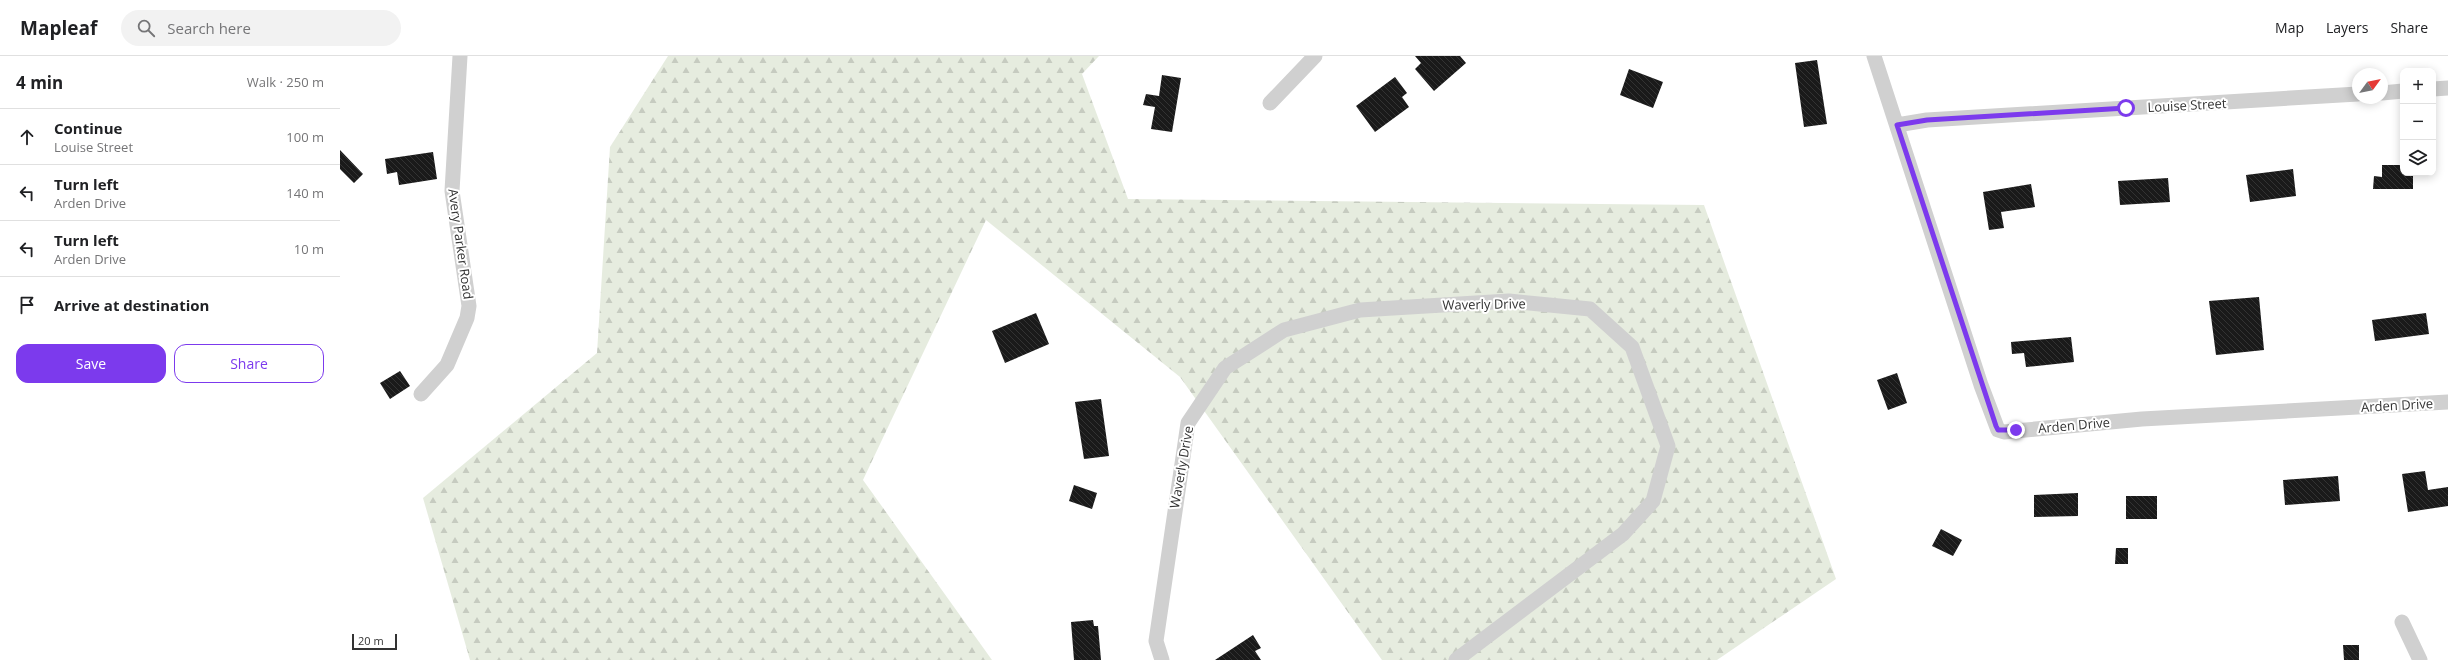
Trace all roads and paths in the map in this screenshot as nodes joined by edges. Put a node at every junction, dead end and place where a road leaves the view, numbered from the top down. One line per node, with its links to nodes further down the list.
1 (460, 56): 11 (street, Avery Parker Road)
2 (1314, 56): 9 (street)
3 (1874, 56): 10 (street, Arden Drive)
4 (2448, 88): 5 (street)
5 (2436, 89)
6 (2400, 91): 7 (street)
7 (2388, 92)
8 (2352, 94): 10 (street, Louise Street)
9 (1270, 103)
10 (1897, 125): 12 (street, Arden Drive)
11 (421, 394)
12 (2448, 402)
13 (2402, 622): 16 (street)
14 (1162, 660): 15 (street, Waverly Drive)
15 (1456, 660)
16 (2420, 660)

